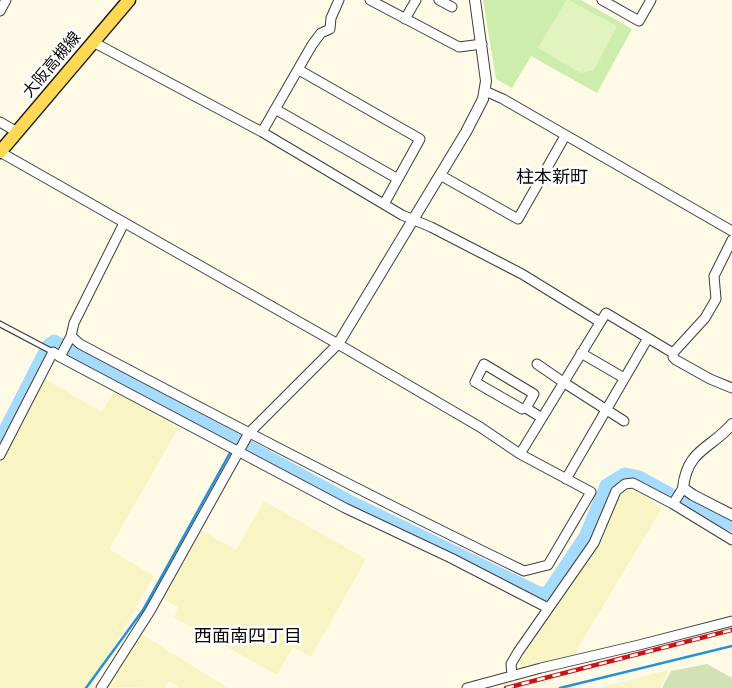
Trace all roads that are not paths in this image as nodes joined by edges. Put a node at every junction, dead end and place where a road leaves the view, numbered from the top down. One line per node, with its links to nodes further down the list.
1 (6, 0): 11 (street)
2 (129, 0): 13 (main road, 大阪高槻線)
3 (339, 0): 15 (street)
4 (370, 0): 12 (street)
5 (416, 0): 12 (street)
6 (440, 0): 10 (street)
7 (475, 0): 14 (street)
8 (602, 0): 9 (street)
9 (651, 0)
10 (452, 7)
11 (0, 11)
12 (406, 19): 14 (street)
13 (93, 42): 19 (main road, 大阪高槻線); 20 (street)
14 (482, 44): 16 (street)
15 (299, 70): 17 (street); 24 (street)
16 (485, 91): 21 (street); 23 (street)
17 (275, 109): 20 (street); 24 (street)
18 (0, 122): 19 (street)
19 (17, 132): 22 (main road, 大阪高槻線)
20 (262, 132): 25 (street)
21 (565, 136): 23 (street); 28 (street)
22 (0, 152): 27 (street)
23 (440, 174): 26 (street)
24 (398, 179): 25 (street)
25 (384, 204): 26 (street)
26 (413, 219): 30 (street); 34 (street)
27 (124, 223): 32 (street); 34 (street)
28 (732, 231)
29 (732, 240): 36 (street)
30 (600, 322): 33 (street); 35 (street)
31 (0, 324): 37 (lane)
32 (71, 336): 37 (street); 47 (street)
33 (648, 338): 36 (street); 39 (street)
34 (338, 344): 47 (street); 49 (street)
35 (581, 353): 39 (street); 40 (street)
36 (673, 353): 41 (street)
37 (56, 355): 48 (street); 50 (street)
38 (537, 364): 40 (street)
39 (624, 378): 43 (street)
40 (563, 382): 43 (street); 44 (street)
41 (732, 388)
42 (526, 408): 42 (street); 44 (street)
43 (605, 410): 45 (street); 51 (street)
44 (542, 418): 49 (street)
45 (624, 420)
46 (732, 424): 52 (street)
47 (250, 433): 48 (street); 51 (street)
48 (238, 452): 56 (street); 59 (street)
49 (520, 454): 51 (street)
50 (0, 455)
51 (566, 479)
52 (683, 488): 53 (street); 54 (street)
53 (673, 504): 55 (street); 56 (street)
54 (732, 515)
55 (732, 540)
56 (548, 608): 58 (street)
57 (732, 621): 58 (street)
58 (512, 676): 60 (street)
59 (101, 688)
60 (467, 688)

